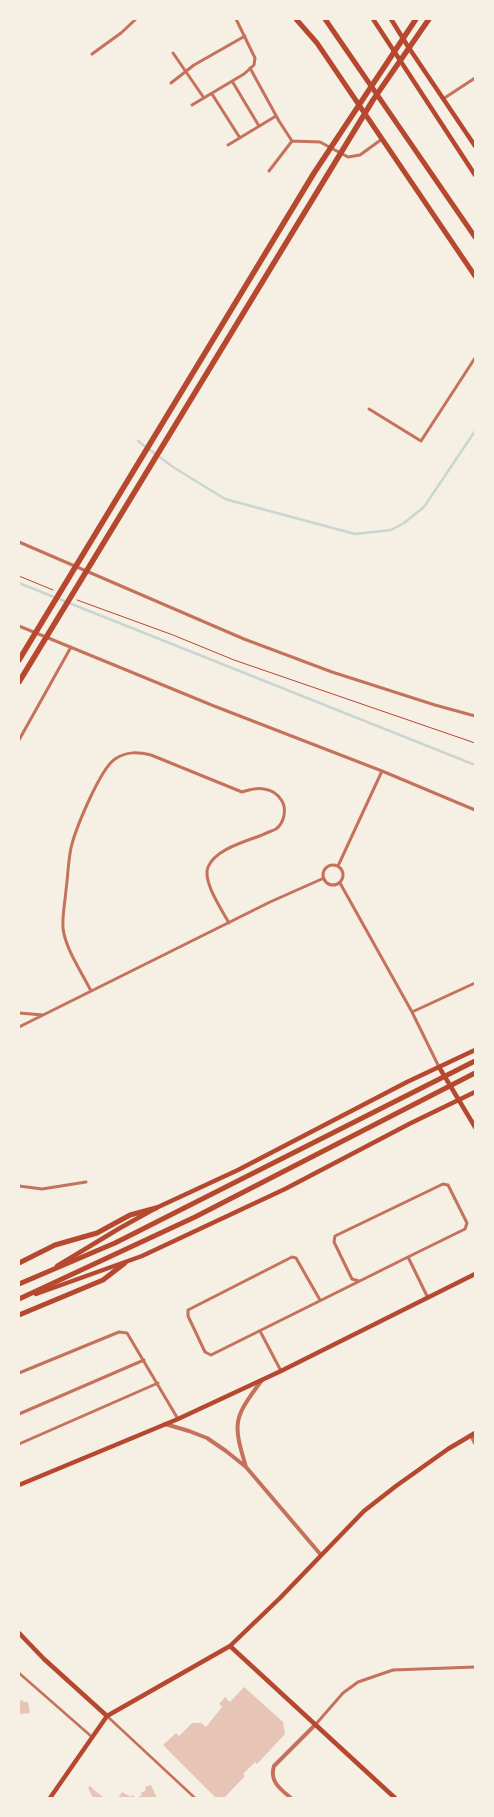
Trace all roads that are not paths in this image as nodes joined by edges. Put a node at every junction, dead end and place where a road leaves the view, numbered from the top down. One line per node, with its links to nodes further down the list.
1 (134, 19): 11 (street)
2 (236, 19): 9 (street)
3 (296, 19): 24 (main road)
4 (325, 19): 30 (main road)
5 (373, 19): 29 (main road)
6 (391, 19): 19 (main road)
7 (416, 19): 37 (highway)
8 (429, 19): 38 (highway)
9 (245, 36): 12 (street); 13 (street)
10 (173, 53): 13 (street)
11 (92, 54)
12 (250, 68): 15 (street); 21 (street)
13 (186, 71): 16 (street); 18 (street)
14 (475, 78): 19 (street)
15 (232, 81): 17 (street); 22 (street)
16 (171, 83)
17 (212, 94): 18 (street); 23 (street)
18 (204, 98): 20 (street)
19 (443, 99): 27 (main road)
20 (192, 105)
21 (276, 116): 22 (street); 25 (street)
22 (260, 126): 23 (street)
23 (240, 138): 26 (street)
24 (382, 139): 25 (street); 31 (main road)
25 (292, 141): 28 (street)
26 (228, 146)
27 (475, 146)
28 (269, 170)
29 (475, 175)
30 (475, 237)
31 (475, 276)
32 (475, 358): 33 (street)
33 (369, 409)
34 (19, 542): 39 (street)
35 (19, 626): 36 (street)
36 (71, 647): 40 (street); 41 (street)
37 (19, 660)
38 (19, 682)
39 (475, 716)
40 (19, 740)
41 (382, 771): 42 (street); 43 (street)
42 (475, 810)
43 (338, 866): 44 (street); 45 (street)
44 (324, 878): 45 (street); 46 (street)
45 (340, 883): 49 (street)
46 (229, 923): 48 (street); 48 (street)
47 (475, 983): 49 (street)
48 (91, 991): 51 (street)
49 (412, 1012): 55 (street)
50 (19, 1013): 51 (street)
51 (43, 1015): 52 (street)
52 (19, 1027)
53 (475, 1050): 55 (main road)
54 (475, 1061): 66 (main road)
55 (440, 1067): 58 (main road); 62 (main road)
56 (475, 1073): 71 (main road)
57 (475, 1092): 58 (main road)
58 (459, 1099): 59 (main road); 64 (main road)
59 (475, 1127)
60 (86, 1182): 61 (street)
61 (19, 1186)
62 (156, 1208): 65 (main road); 66 (main road)
63 (408, 1257): 68 (street); 68 (street); 70 (street)
64 (125, 1262): 71 (main road); 73 (main road)
65 (19, 1263)
66 (50, 1270): 69 (main road)
67 (475, 1274): 70 (main road)
68 (359, 1282): 72 (street)
69 (19, 1284)
70 (428, 1298): 76 (main road)
71 (19, 1299)
72 (320, 1300): 74 (street); 74 (street)
73 (19, 1315)
74 (260, 1331): 76 (street)
75 (144, 1360): 77 (street); 79 (street); 80 (street)
76 (282, 1371): 78 (main road)
77 (19, 1373)
78 (262, 1380): 81 (main road); 86 (street)
79 (158, 1383): 81 (street); 85 (street)
80 (19, 1414)
81 (178, 1419): 82 (main road)
82 (165, 1424): 86 (street); 87 (main road)
83 (473, 1434): 84 (street); 88 (main road)
84 (475, 1443)
85 (19, 1444)
86 (246, 1466): 88 (street)
87 (19, 1485)
88 (321, 1555): 90 (main road)
89 (19, 1633): 93 (main road)
90 (230, 1646): 93 (main road); 94 (main road)
91 (475, 1668): 94 (street)
92 (19, 1673): 95 (street)
93 (107, 1716): 95 (main road); 97 (street)
94 (316, 1724): 98 (street); 99 (main road)
95 (92, 1737): 96 (main road)
96 (50, 1798)
97 (195, 1798)
98 (291, 1798)
99 (394, 1798)

